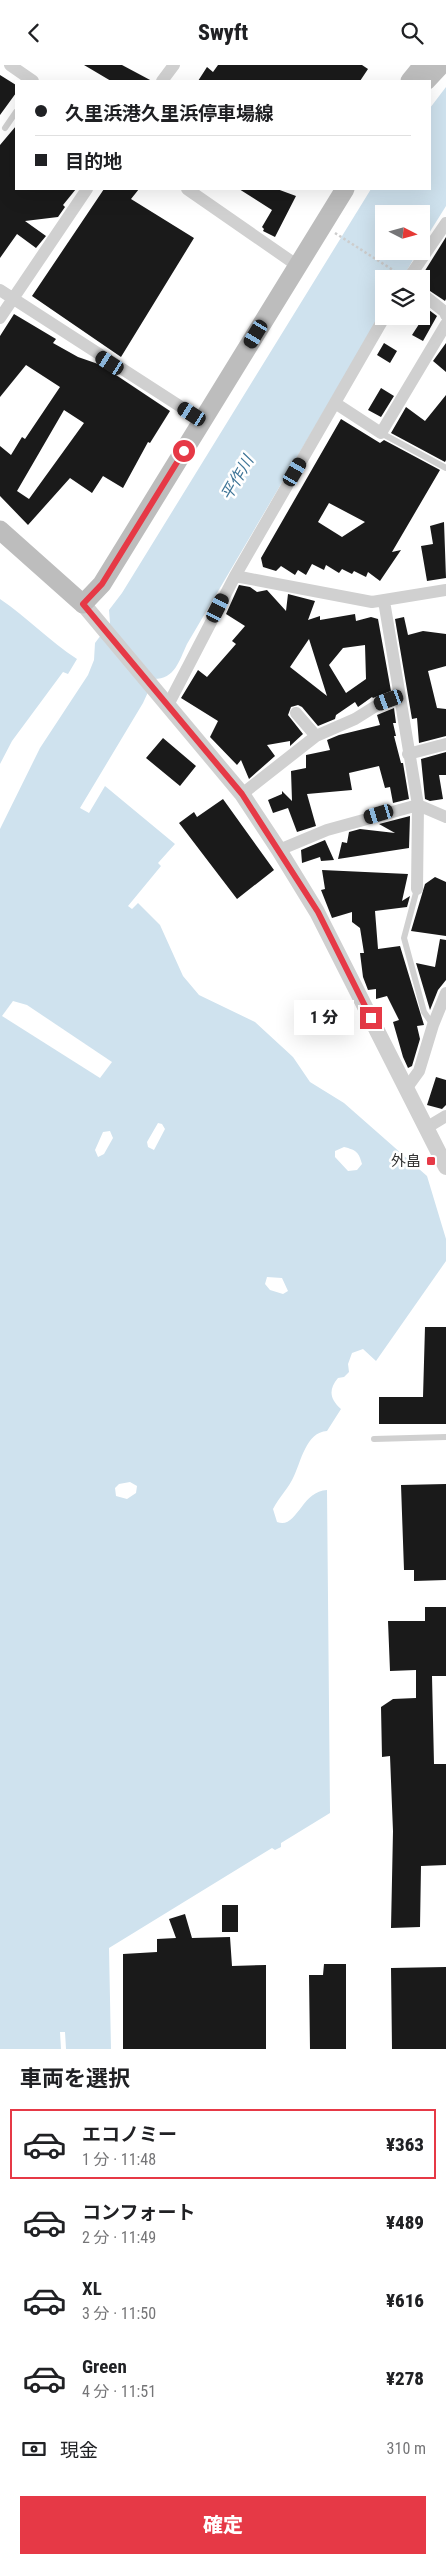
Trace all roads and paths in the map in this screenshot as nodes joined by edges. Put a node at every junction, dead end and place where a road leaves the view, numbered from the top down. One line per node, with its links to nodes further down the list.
1 (10, 65): 5 (street)
2 (174, 65): 6 (street)
3 (423, 65): 7 (main road)
4 (441, 65): 8 (main road)
5 (32, 80)
6 (163, 80)
7 (411, 80)
8 (427, 80)
9 (15, 114): 10 (lane)
10 (4, 128)
11 (86, 190): 21 (street)
12 (188, 190): 17 (street)
13 (329, 190): 17 (main road)
14 (344, 190): 17 (main road)
15 (446, 223): 19 (street)
16 (334, 233): 18 (path)
17 (293, 262): 28 (main road); 35 (main road)
18 (394, 270)
19 (409, 270)
20 (0, 290): 21 (street)
21 (13, 300): 24 (street); 28 (street)
22 (430, 300): 23 (street)
23 (446, 315)
24 (0, 319)
25 (446, 324): 29 (street)
26 (380, 325): 27 (street)
27 (335, 403): 29 (street); 32 (street)
28 (192, 414): 35 (main road)
29 (382, 433): 30 (lane)
30 (446, 468)
31 (0, 530): 35 (main road)
32 (235, 576): 34 (street); 37 (street)
33 (446, 590): 34 (street)
34 (384, 601): 36 (street)
35 (83, 604): 37 (street)
36 (399, 697): 39 (street); 41 (street)
37 (168, 705): 42 (street)
38 (296, 713): 39 (street)
39 (316, 736): 42 (street)
40 (446, 744): 41 (street)
41 (408, 754): 43 (street)
42 (242, 794): 45 (street)
43 (418, 805): 44 (street); 45 (street); 46 (street)
44 (446, 817)
45 (280, 850): 49 (street)
46 (417, 889): 48 (lane)
47 (446, 993): 48 (street)
48 (432, 1025): 49 (street)
49 (406, 1089): 51 (street)
50 (446, 1116): 51 (street)
51 (426, 1127): 52 (street)
52 (446, 1167)
53 (446, 1437): 54 (lane)
54 (374, 1439)

